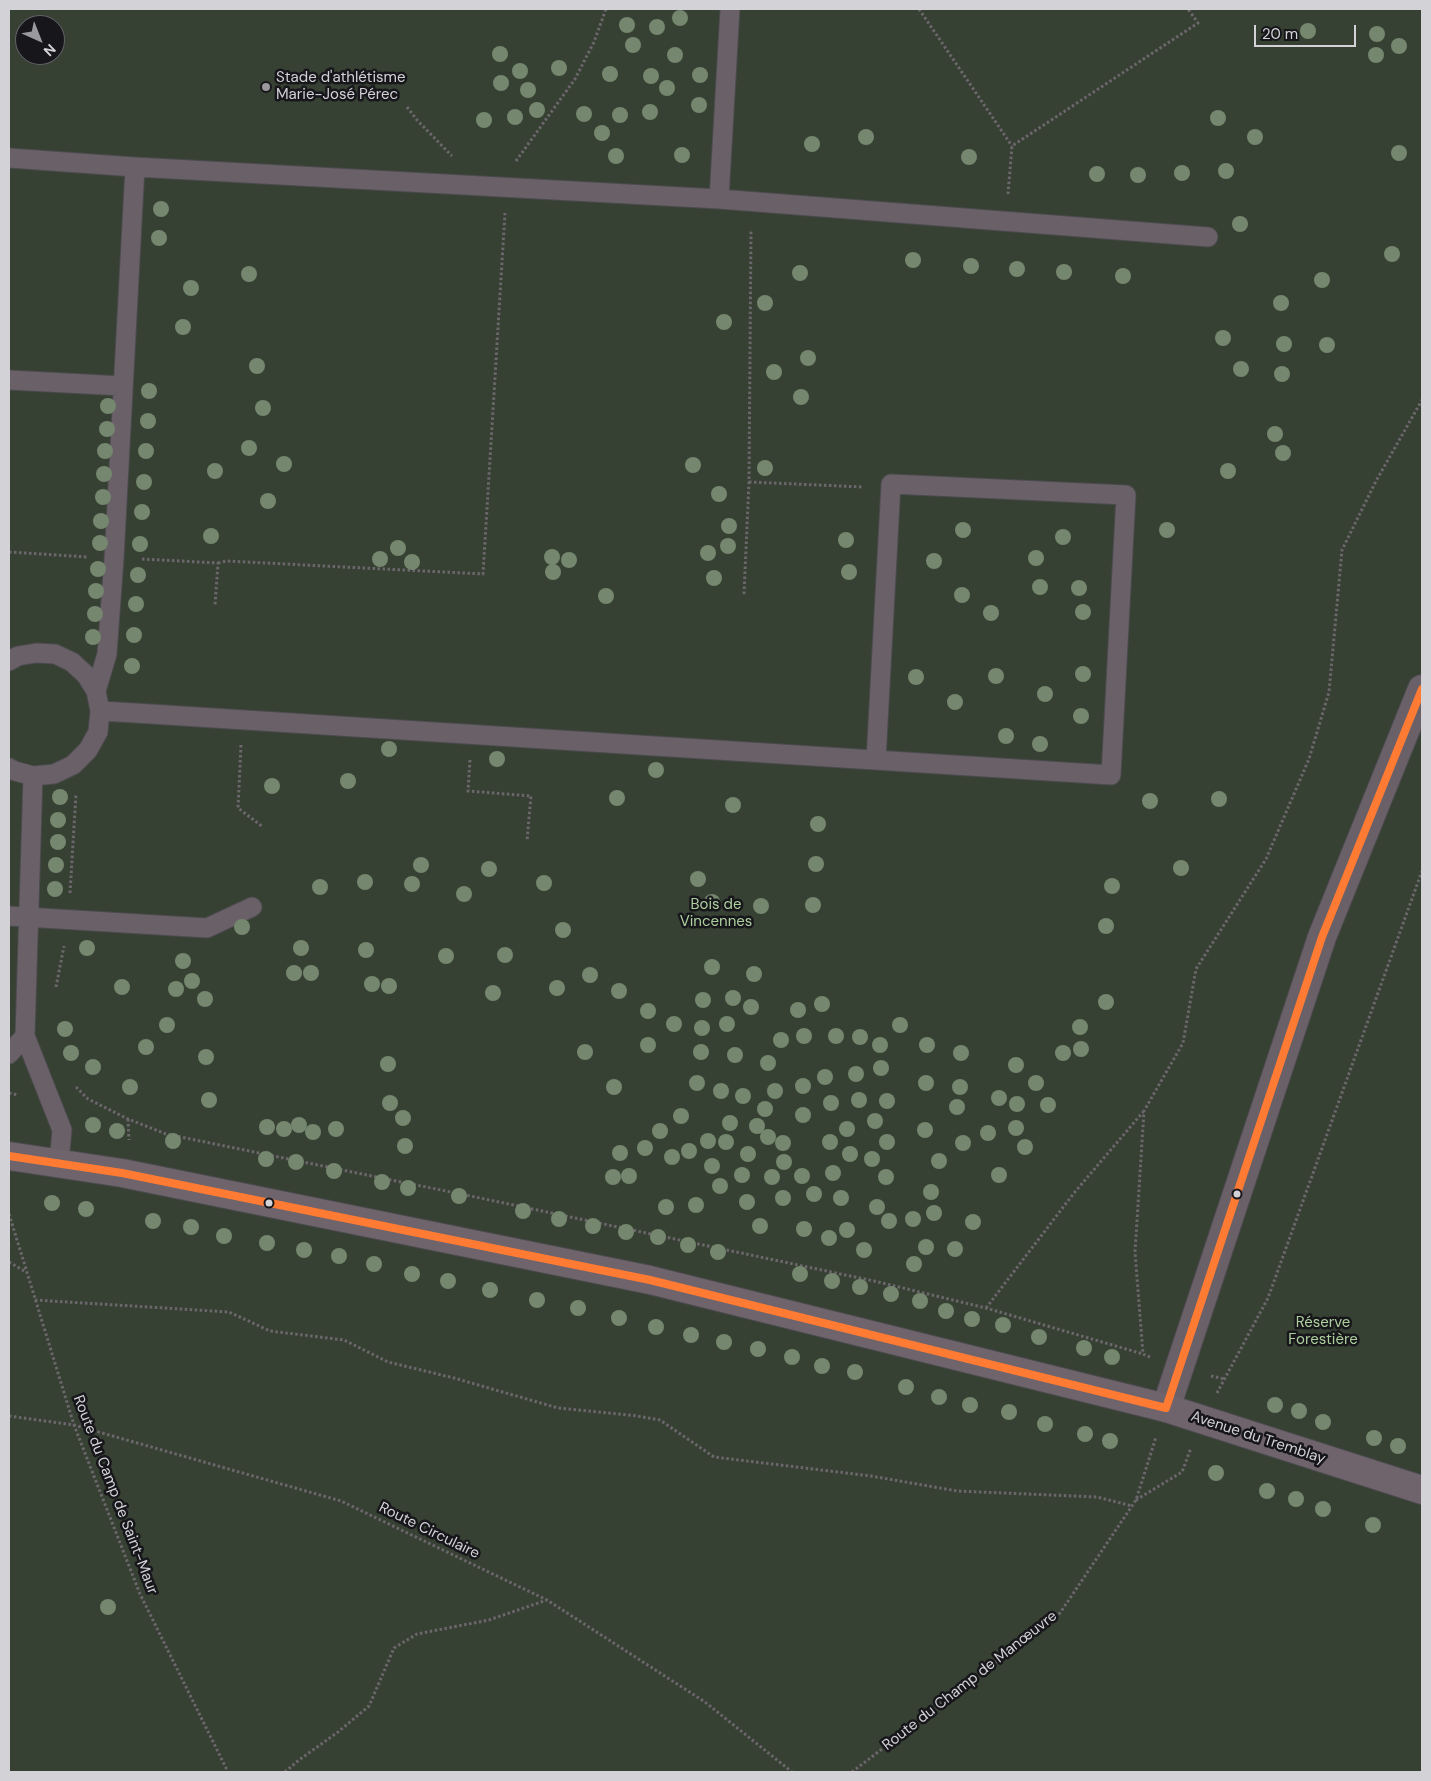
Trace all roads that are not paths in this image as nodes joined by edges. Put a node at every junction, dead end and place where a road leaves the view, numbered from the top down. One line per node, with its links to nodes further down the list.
1 (730, 9): 4 (lane)
2 (9, 164): 3 (lane)
3 (135, 167): 4 (lane); 7 (lane)
4 (719, 200): 5 (lane)
5 (1208, 237)
6 (9, 380): 7 (lane)
7 (123, 386): 10 (lane)
8 (9, 661): 10 (lane)
9 (1422, 689): 22 (street)
10 (96, 691): 11 (lane)
11 (100, 711): 12 (lane); 14 (lane)
12 (876, 760): 12 (lane)
13 (9, 768): 14 (lane)
14 (34, 776): 17 (lane)
15 (252, 906): 17 (lane)
16 (9, 916): 17 (lane)
17 (29, 919): 18 (lane)
18 (25, 1036): 19 (lane); 21 (lane)
19 (9, 1054)
20 (9, 1156): 21 (main road, Avenue du Tremblay)
21 (59, 1163): 22 (main road, Avenue du Tremblay)
22 (1166, 1408): 23 (main road, Avenue du Tremblay)
23 (1422, 1490)

